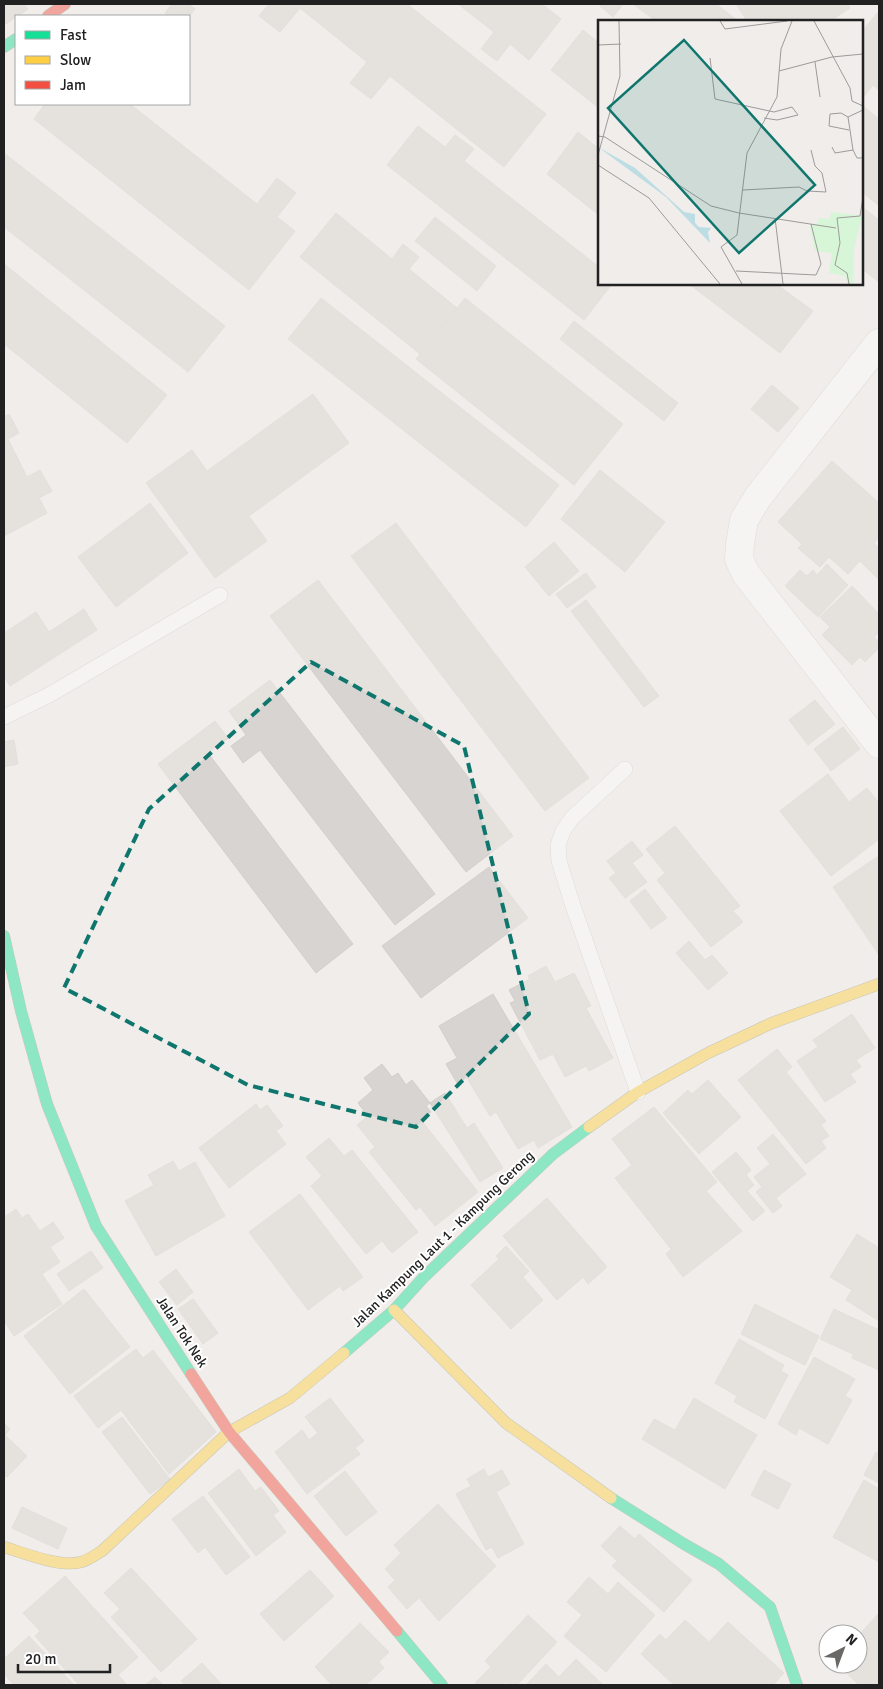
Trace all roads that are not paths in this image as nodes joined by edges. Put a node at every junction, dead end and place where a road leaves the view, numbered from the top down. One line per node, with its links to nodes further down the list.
1 (65, 4): 2 (street)
2 (49, 15)
3 (15, 39): 4 (street)
4 (4, 47)
5 (879, 343): 8 (street)
6 (220, 595): 7 (lane)
7 (4, 717)
8 (879, 744)
9 (625, 769): 12 (lane)
10 (4, 936): 14 (street, Jalan Tok Nek)
11 (879, 984): 12 (street, Jalan Kampung Laut 1 - Kampung Gerong)
12 (638, 1092): 13 (street, Jalan Kampung Laut 1 - Kampung Gerong)
13 (394, 1310): 14 (street, Jalan Kampung Laut 1 - Kampung Gerong); 17 (street)
14 (229, 1432): 15 (street, Jalan Kampung Laut 1 - Kampung Gerong); 16 (street, Jalan Tok Nek)
15 (4, 1547)
16 (432, 1681)
17 (797, 1685)

